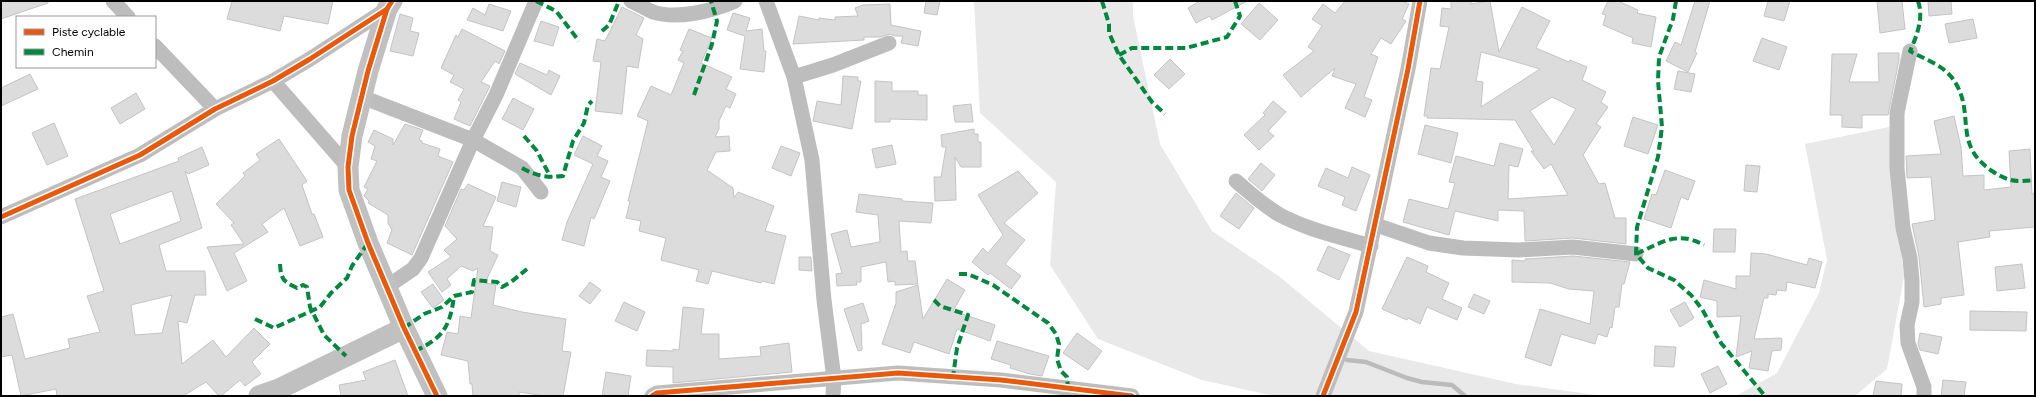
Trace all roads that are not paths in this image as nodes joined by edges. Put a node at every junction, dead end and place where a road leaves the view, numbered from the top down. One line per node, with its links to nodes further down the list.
1 (113, 1): 8 (street)
2 (536, 1): 16 (street)
3 (631, 1): 4 (street)
4 (735, 1)
5 (766, 1): 12 (street)
6 (1420, 1): 21 (street)
7 (390, 5): 13 (street); 14 (street)
8 (127, 16)
9 (890, 43): 12 (street)
10 (156, 47): 15 (street)
11 (1910, 51): 33 (street)
12 (794, 77): 26 (street)
13 (273, 80): 15 (street); 17 (street)
14 (362, 97): 16 (street); 17 (street)
15 (215, 109): 20 (street)
16 (474, 140): 19 (street); 24 (street)
17 (348, 167): 24 (street)
18 (1236, 181): 22 (street)
19 (541, 192)
20 (1, 217)
21 (1376, 225): 22 (street); 23 (street)
22 (1371, 246): 32 (street)
23 (1636, 254)
24 (388, 286): 25 (street)
25 (404, 328): 27 (street); 28 (street)
26 (834, 378): 29 (street); 30 (street); 31 (street)
27 (259, 396)
28 (437, 396)
29 (652, 396)
30 (833, 396)
31 (1132, 396)
32 (1323, 396)
33 (1924, 396)

